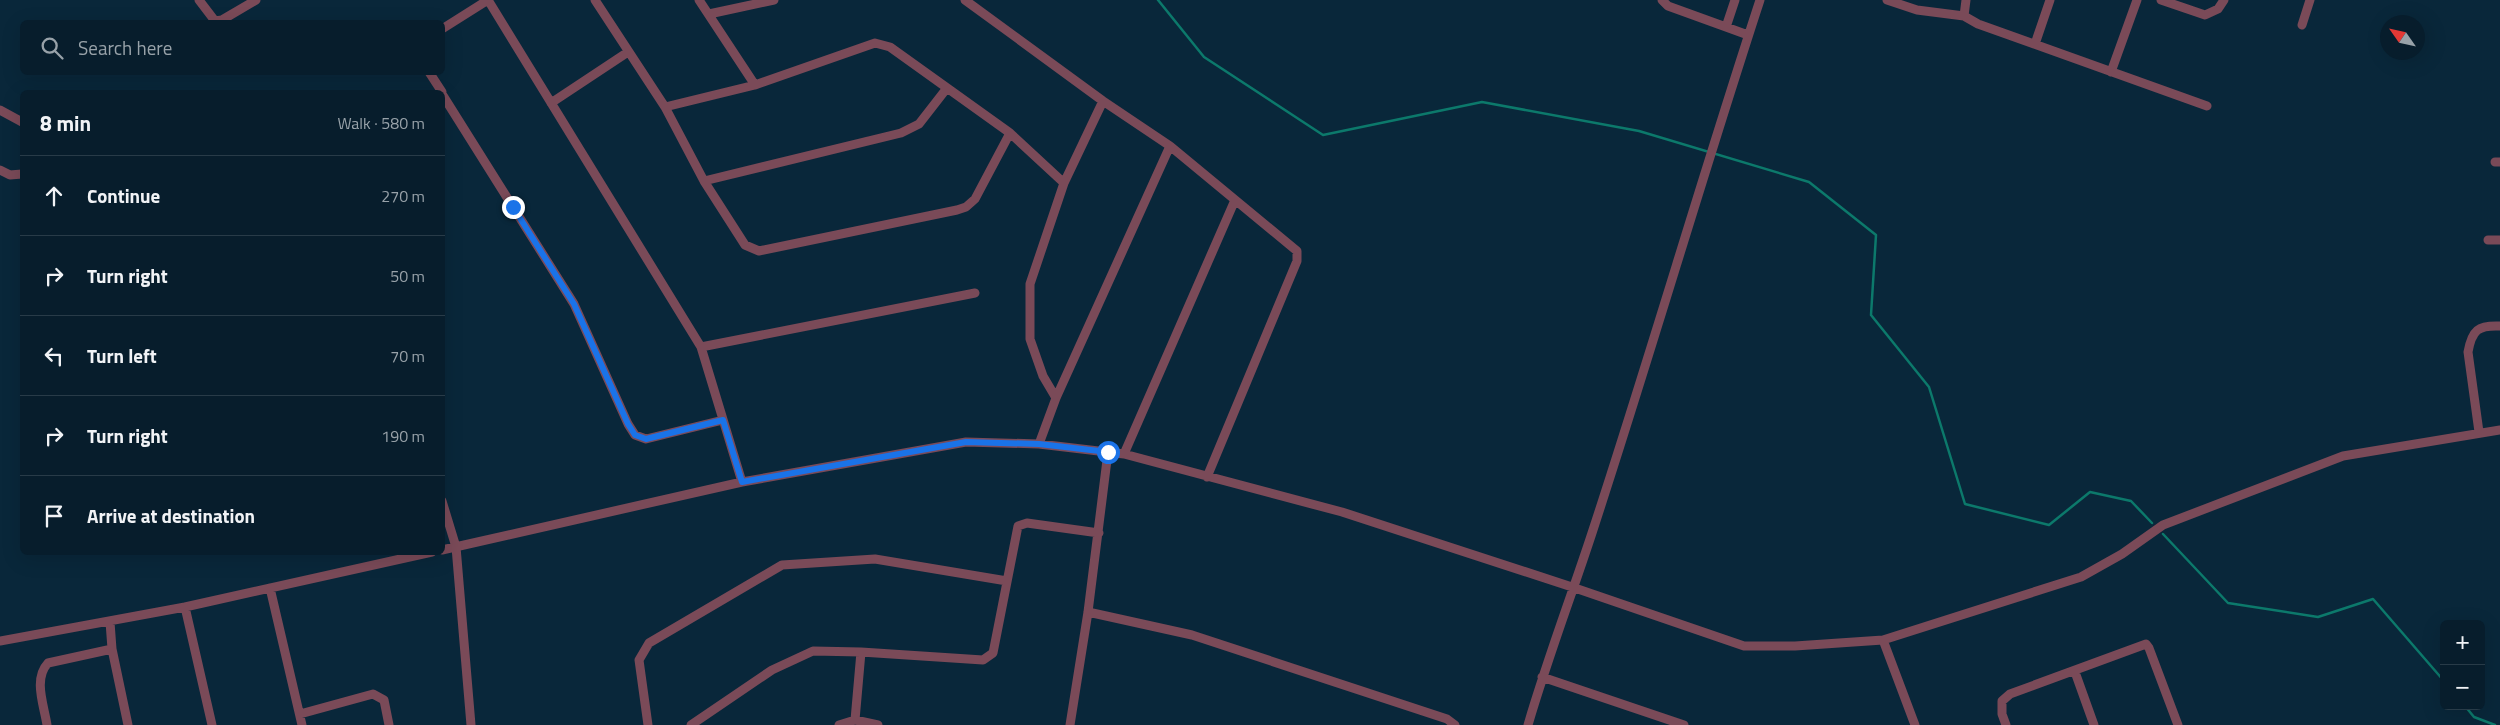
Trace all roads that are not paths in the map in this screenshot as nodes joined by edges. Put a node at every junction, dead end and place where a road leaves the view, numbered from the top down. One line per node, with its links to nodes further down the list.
1 (199, 0): 20 (street)
2 (256, 0): 21 (street)
3 (488, 0): 24 (street); 35 (street)
4 (595, 0): 27 (street)
5 (699, 0): 18 (street)
6 (774, 0): 18 (street)
7 (965, 0): 34 (street)
8 (1662, 0): 23 (street)
9 (1735, 0): 23 (street)
10 (1760, 0): 25 (street)
11 (1887, 0): 19 (street)
12 (1966, 0): 19 (street)
13 (2050, 0): 26 (street)
14 (2137, 0): 28 (street)
15 (2161, 0): 16 (street)
16 (2224, 0)
17 (2310, 0): 22 (street)
18 (709, 14): 30 (street)
19 (1964, 16): 26 (street)
20 (214, 20)
21 (222, 20)
22 (2302, 25)
23 (1726, 26): 25 (street)
24 (445, 27)
25 (1748, 35): 67 (street)
26 (2035, 44): 28 (street)
27 (628, 52): 35 (street); 37 (street)
28 (2111, 72): 36 (street)
29 (431, 75): 32 (street)
30 (756, 85): 31 (street); 37 (street)
31 (947, 88): 40 (street); 44 (street)
32 (440, 90)
33 (445, 98): 53 (street)
34 (1104, 101): 41 (street); 45 (street)
35 (551, 103): 51 (street)
36 (2207, 106)
37 (665, 107): 44 (street)
38 (0, 110): 39 (street)
39 (20, 121)
40 (1010, 133): 44 (street); 45 (street)
41 (1170, 146): 46 (street); 52 (street)
42 (0, 170): 43 (street)
43 (20, 174)
44 (704, 181)
45 (1064, 183): 52 (street)
46 (1234, 200): 58 (street); 59 (street)
47 (2488, 240): 48 (street)
48 (2500, 240)
49 (975, 293): 51 (street)
50 (2500, 326): 55 (street)
51 (701, 347): 53 (street)
52 (1056, 398): 56 (street)
53 (723, 420): 60 (street)
54 (2500, 430): 55 (street)
55 (2479, 432): 73 (street)
56 (1039, 444): 57 (street); 60 (street)
57 (1108, 452): 58 (street); 62 (street)
58 (1124, 454): 59 (street)
59 (1207, 477): 67 (street)
60 (742, 482): 63 (street)
61 (445, 511): 63 (street)
62 (1099, 532): 66 (street); 70 (street)
63 (456, 548): 64 (street); 85 (street)
64 (445, 550)
65 (418, 555): 68 (street)
66 (1007, 581): 75 (street); 86 (street)
67 (1572, 587): 73 (street); 77 (street)
68 (270, 588): 69 (street); 78 (street)
69 (186, 607): 71 (street); 82 (street)
70 (1088, 612): 90 (street); 91 (street)
71 (110, 622): 72 (street); 74 (street)
72 (0, 640)
73 (1883, 640): 94 (street)
74 (112, 649): 80 (street); 81 (street)
75 (861, 652): 79 (street); 87 (street)
76 (2075, 672): 95 (street); 96 (street); 97 (street)
77 (1542, 677): 92 (street); 93 (street)
78 (300, 714): 83 (street); 84 (street)
79 (855, 720): 88 (street); 89 (street)
80 (47, 725)
81 (128, 725)
82 (212, 725)
83 (302, 725)
84 (388, 725)
85 (471, 725)
86 (648, 725)
87 (691, 725)
88 (839, 725)
89 (878, 725)
90 (1070, 725)
91 (1455, 725)
92 (1528, 725)
93 (1684, 725)
94 (1915, 725)
95 (2006, 725)
96 (2094, 725)
97 (2178, 725)

